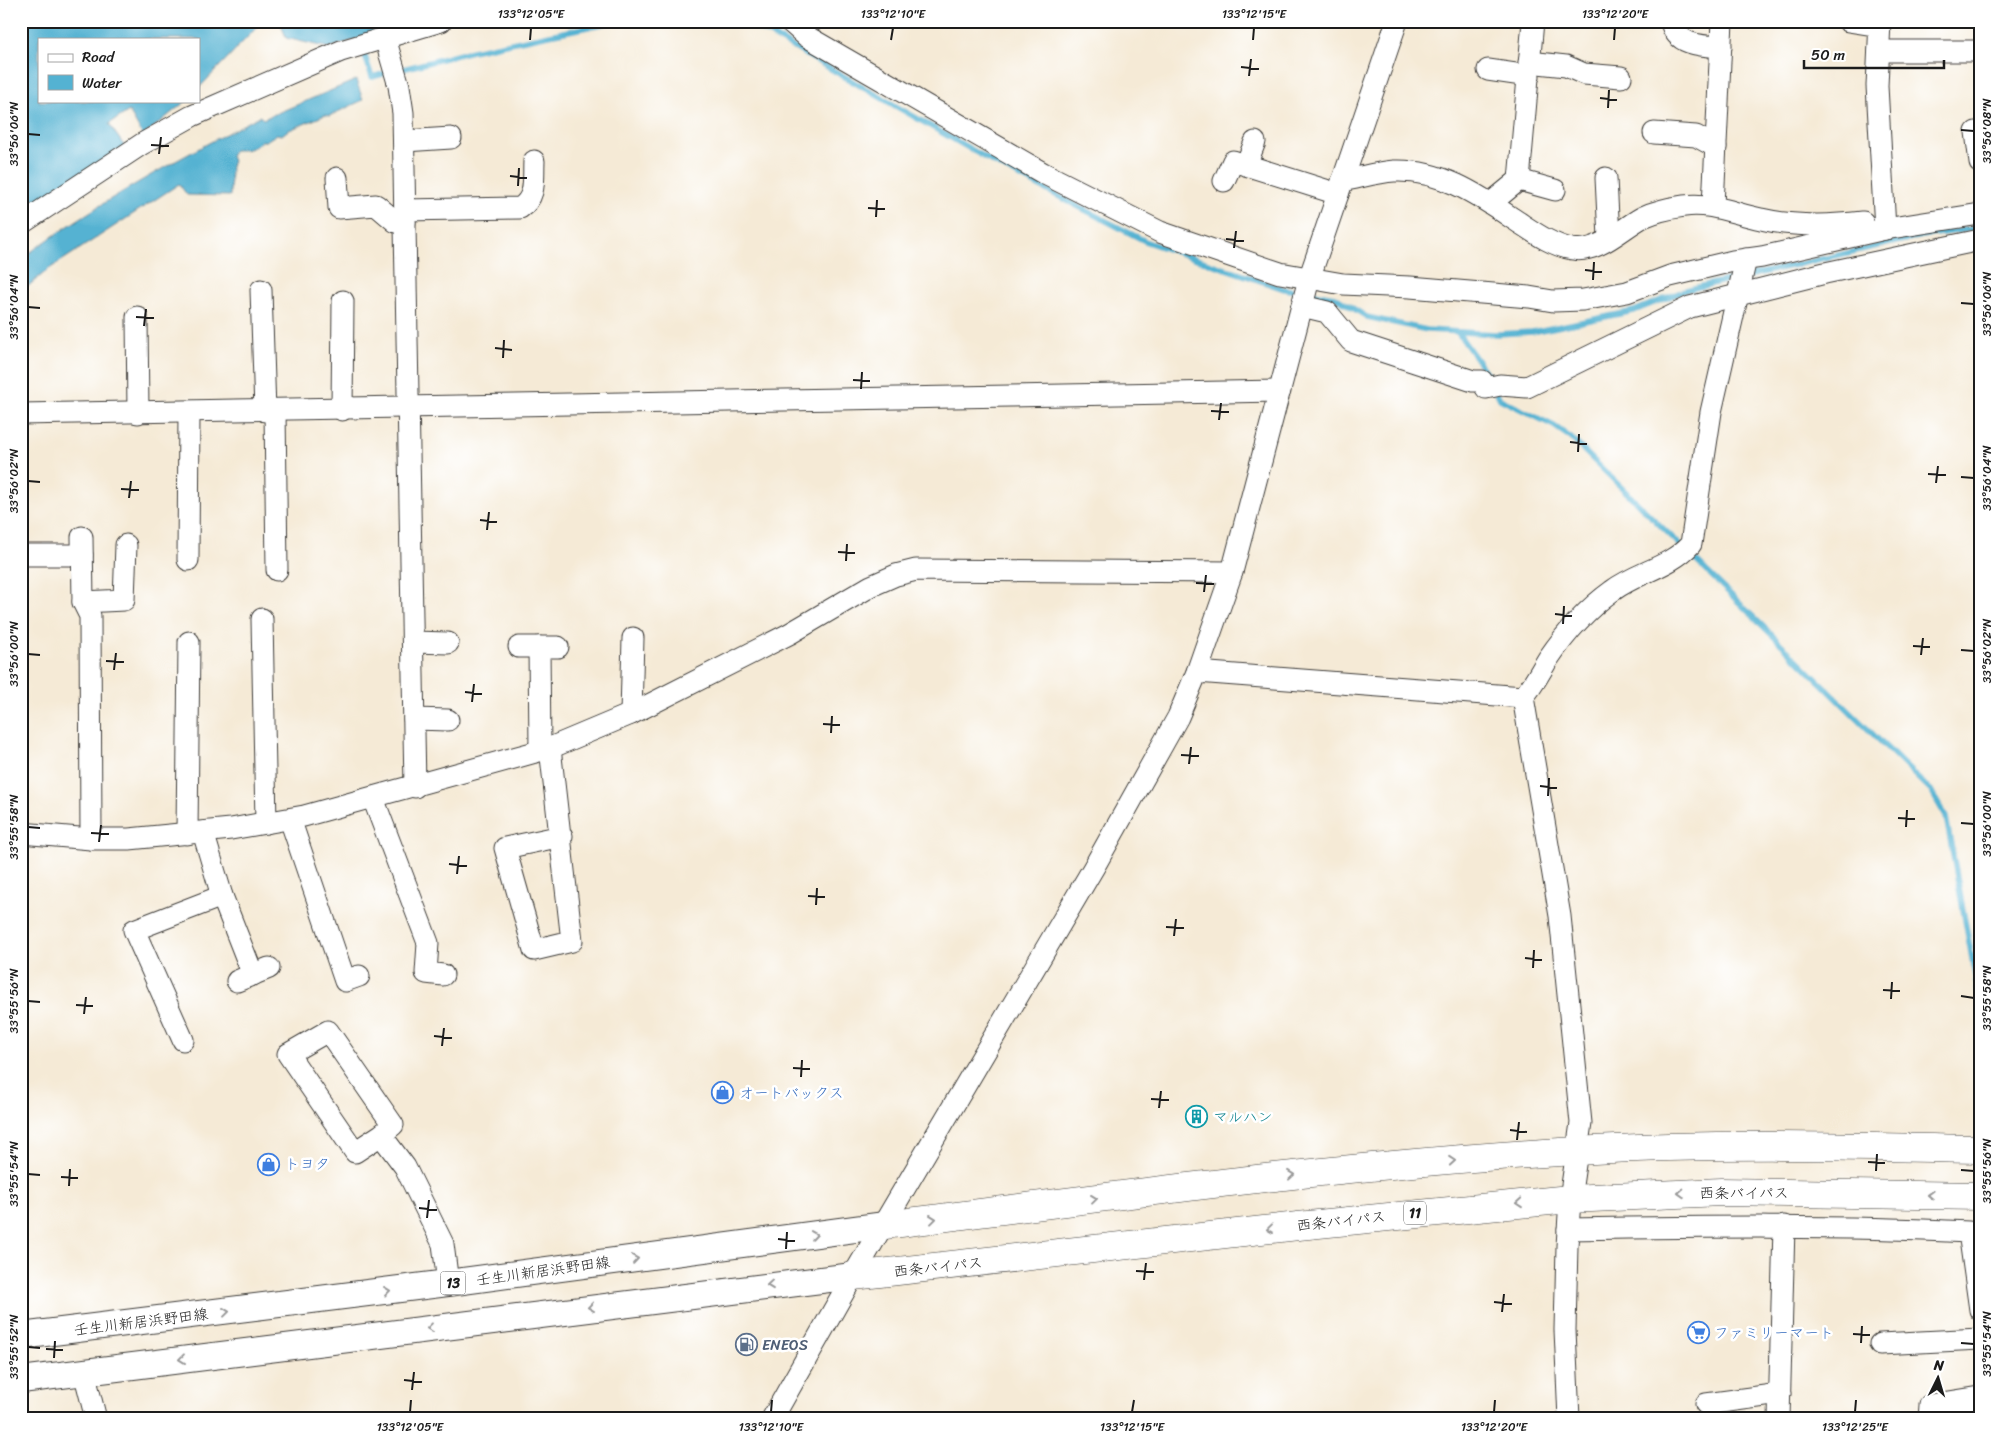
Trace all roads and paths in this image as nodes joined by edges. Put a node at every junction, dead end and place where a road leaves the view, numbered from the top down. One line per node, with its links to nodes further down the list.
1 (441, 21): 9 (street)
2 (789, 21): 42 (street)
3 (1397, 21): 29 (street)
4 (1533, 21): 13 (street)
5 (1671, 21): 10 (street)
6 (1722, 21): 10 (street)
7 (1848, 21): 8 (street)
8 (1880, 24): 11 (street)
9 (385, 38): 19 (street); 35 (street)
10 (1721, 47): 21 (street)
11 (1879, 51): 12 (street); 36 (street)
12 (1980, 51)
13 (1529, 69): 14 (street); 15 (street); 27 (street)
14 (1488, 70)
15 (1621, 77)
16 (1654, 132): 21 (street)
17 (1976, 132): 23 (street)
18 (451, 138): 19 (street)
19 (404, 141): 34 (street)
20 (1255, 142): 24 (street)
21 (1716, 147): 32 (street)
22 (534, 161): 34 (street)
23 (1980, 163)
24 (1246, 165): 28 (street); 29 (street)
25 (337, 178): 34 (street)
26 (1606, 178): 37 (street)
27 (1519, 180): 30 (street); 31 (street)
28 (1224, 181)
29 (1340, 188): 31 (street); 42 (street)
30 (1555, 190)
31 (1491, 203): 37 (street)
32 (1713, 206): 36 (street); 37 (street)
33 (1980, 214): 36 (street)
34 (405, 216): 46 (street)
35 (21, 224)
36 (1884, 224): 39 (street)
37 (1609, 238)
38 (1980, 240): 40 (street)
39 (1746, 262): 40 (street); 42 (street)
40 (1740, 289): 42 (street); 65 (street)
41 (261, 290): 48 (street)
42 (1305, 292): 45 (street)
43 (343, 300): 47 (street)
44 (137, 317): 50 (street)
45 (1280, 391): 46 (street); 56 (street)
46 (410, 408): 47 (street); 61 (street)
47 (342, 410): 48 (street)
48 (270, 411): 49 (street); 55 (street)
49 (189, 412): 50 (street); 54 (street)
50 (138, 413): 51 (street)
51 (21, 414)
52 (126, 545): 57 (street)
53 (21, 555): 57 (street)
54 (188, 560)
55 (277, 570)
56 (1232, 572): 64 (street); 66 (street)
57 (83, 602): 77 (street)
58 (262, 619): 73 (street)
59 (632, 638): 66 (street)
60 (188, 642): 75 (street)
61 (413, 642): 62 (street); 67 (street)
62 (448, 643)
63 (538, 647): 69 (street)
64 (1197, 672): 65 (street); 88 (street)
65 (1523, 697): 85 (street)
66 (631, 714): 69 (street)
67 (414, 719): 68 (street); 70 (street)
68 (448, 720)
69 (545, 749): 70 (street); 76 (street)
70 (415, 787): 71 (street)
71 (373, 798): 72 (street); 80 (street)
72 (290, 819): 73 (street); 81 (street)
73 (266, 823): 75 (street)
74 (21, 833): 77 (street)
75 (195, 833): 77 (street); 78 (street)
76 (562, 836): 76 (street)
77 (91, 839)
78 (222, 896): 79 (street); 82 (street)
79 (253, 975)
80 (443, 975)
81 (359, 976)
82 (183, 1040)
83 (381, 1135): 83 (street); 92 (street)
84 (1980, 1149): 85 (highway)
85 (1578, 1151): 87 (street); 88 (highway, one-way to 85)
86 (1980, 1196): 87 (highway, 西条バイパス / 11, one-way to 87)
87 (1570, 1199): 90 (street); 91 (highway, 西条バイパス / 11, one-way to 91)
88 (885, 1225): 91 (street); 92 (main road, 壬生川新居浜野田線 / 13, one-way to 88)
89 (1784, 1226): 90 (street); 93 (street); 99 (street)
90 (1568, 1229): 104 (street)
91 (853, 1276): 97 (main road, one-way to 97); 103 (street)
92 (448, 1284): 94 (main road, 壬生川新居浜野田線 / 13, one-way to 92)
93 (1980, 1310)
94 (21, 1336)
95 (1980, 1338): 96 (street)
96 (1880, 1344)
97 (84, 1372): 98 (main road); 102 (street)
98 (21, 1380)
99 (1780, 1394): 101 (street); 105 (street)
100 (1980, 1397): 106 (street)
101 (1706, 1404)
102 (96, 1419)
103 (772, 1419)
104 (1569, 1419)
105 (1779, 1419)
106 (1929, 1419)

